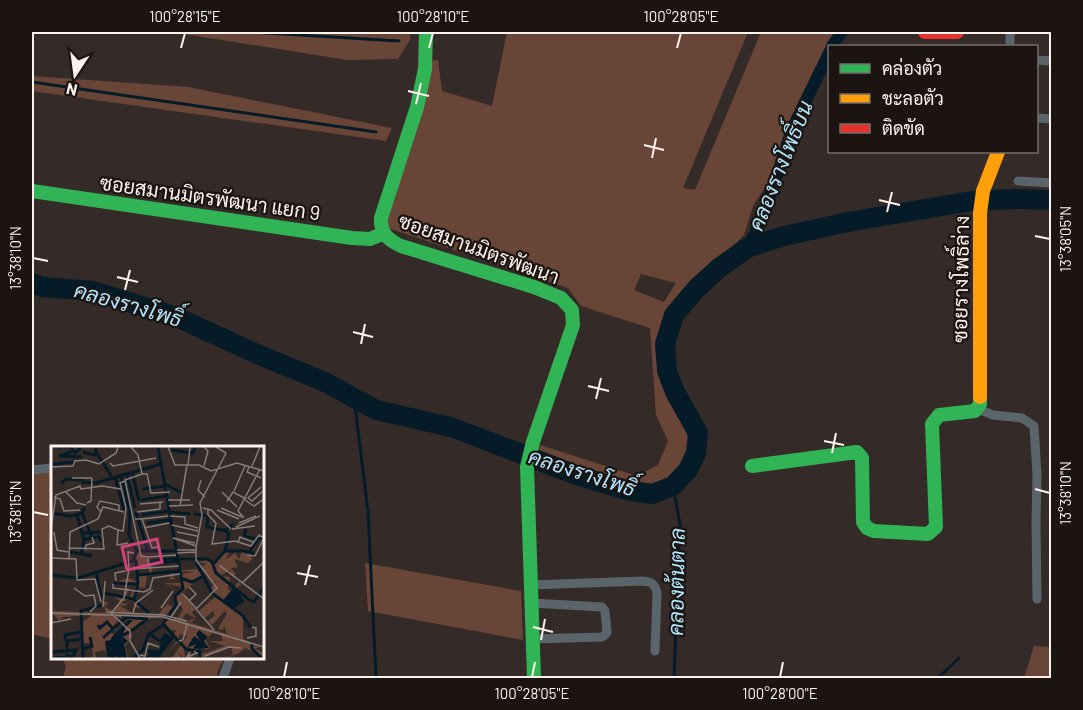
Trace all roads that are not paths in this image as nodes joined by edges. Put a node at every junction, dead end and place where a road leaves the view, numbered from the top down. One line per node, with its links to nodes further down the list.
1 (426, 32): 8 (street, ซอยสมานมิตรพัฒนา)
2 (925, 32): 3 (street)
3 (957, 32)
4 (998, 153): 9 (street, ซอยรางโพธิ์ล่าง)
5 (1018, 181): 6 (street)
6 (1052, 183)
7 (32, 191): 8 (street, ซอยสมานมิตรพัฒนา แยก 9)
8 (382, 234): 13 (street, ซอยสมานมิตรพัฒนา)
9 (978, 409): 10 (street); 14 (street)
10 (753, 466)
11 (51, 468): 12 (street)
12 (32, 470)
13 (531, 585): 15 (street, ซอยสมานมิตรพัฒนา); 17 (street)
14 (1037, 599)
15 (532, 603): 16 (street, ซอยสมานมิตรพัฒนา); 16 (street)
16 (533, 639): 20 (street, ซอยสมานมิตรพัฒนา)
17 (655, 651)
18 (229, 659): 19 (street)
19 (223, 678)
20 (534, 678)

